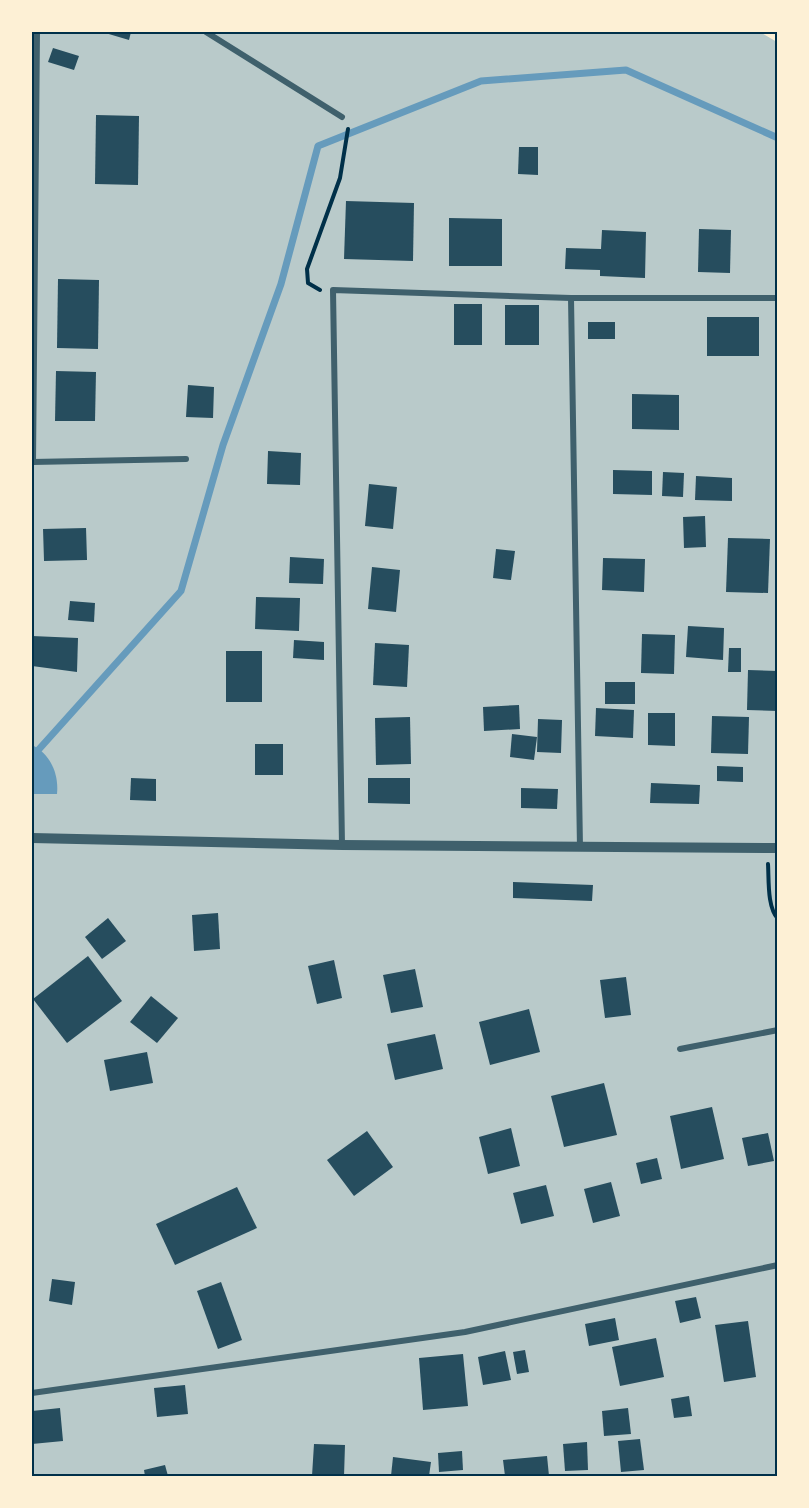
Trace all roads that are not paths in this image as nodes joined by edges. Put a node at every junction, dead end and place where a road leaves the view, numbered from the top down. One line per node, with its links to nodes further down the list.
1 (37, 32): 7 (street)
2 (206, 32): 3 (street)
3 (342, 117)
4 (571, 298): 5 (street); 9 (street); 10 (street)
5 (777, 298)
6 (186, 459): 7 (street)
7 (32, 462)
8 (32, 838): 9 (street)
9 (342, 845): 10 (street)
10 (580, 848): 11 (street)
11 (772, 848)
12 (777, 1029): 13 (street)
13 (680, 1049)
14 (777, 1265): 15 (street)
15 (32, 1393)

